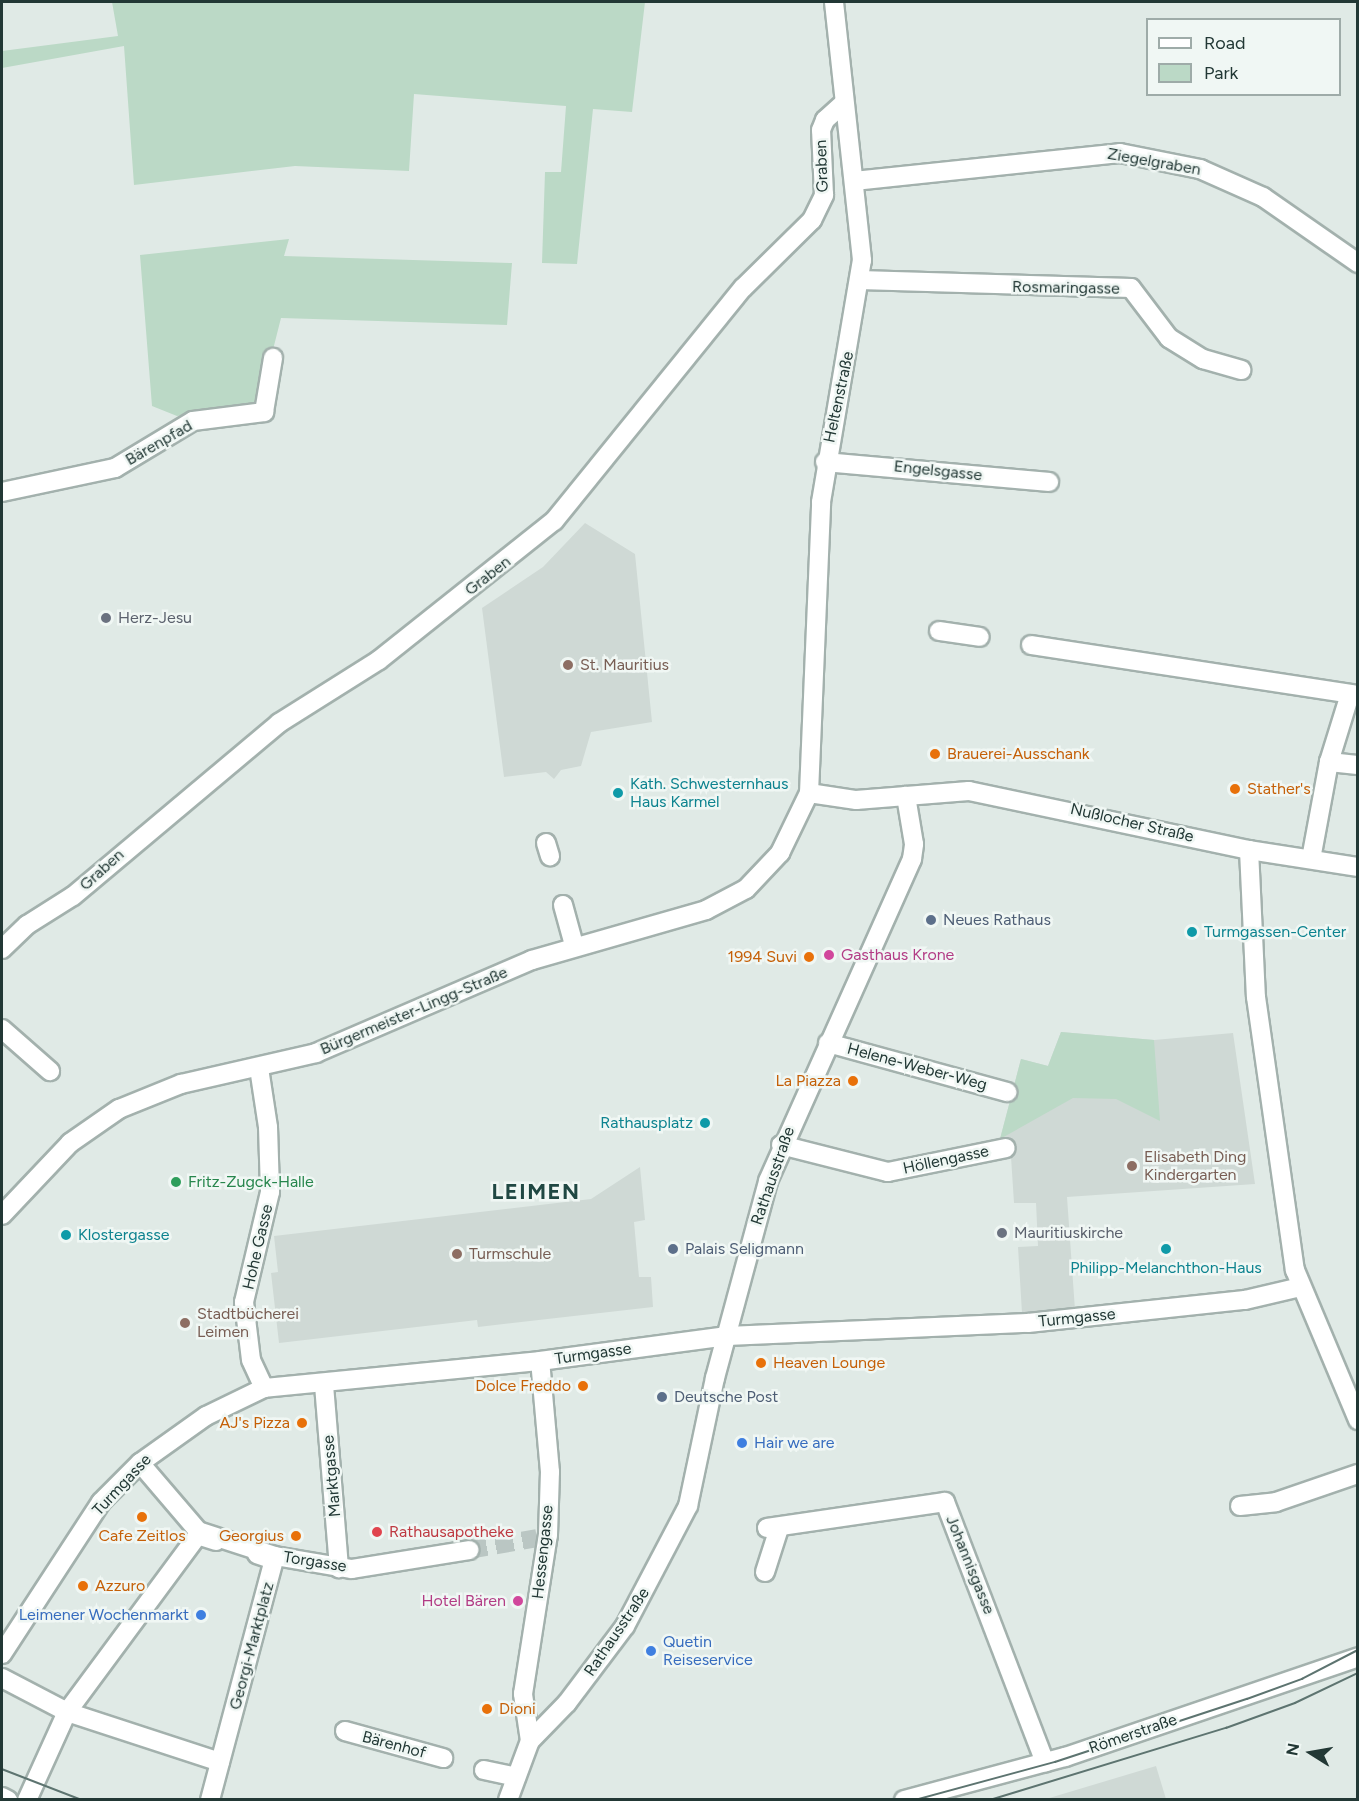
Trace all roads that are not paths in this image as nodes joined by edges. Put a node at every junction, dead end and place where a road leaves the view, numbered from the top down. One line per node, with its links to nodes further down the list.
1 (834, 2): 2 (street, Heltenstraße)
2 (844, 103): 3 (street, Heltenstraße); 24 (street, Graben)
3 (854, 180): 4 (street, Ziegelgraben); 5 (street, Heltenstraße)
4 (1358, 263)
5 (860, 280): 7 (street, Rosmaringasse); 8 (street, Heltenstraße)
6 (273, 358): 10 (street, Bärenpfad)
7 (1241, 370)
8 (825, 462): 9 (street, Engelsgasse); 17 (street, Heltenstraße)
9 (1049, 482)
10 (2, 492)
11 (939, 631): 12 (street)
12 (980, 637)
13 (1031, 645): 14 (street)
14 (1354, 694): 15 (street)
15 (1329, 762): 16 (street); 20 (street)
16 (1358, 765)
17 (809, 793): 18 (street); 23 (street, Bürgermeister-Lingg-Straße)
18 (906, 796): 19 (street, Nußlocher Straße); 26 (street, Rathausstraße)
19 (1249, 850): 20 (street, Nußlocher Straße); 33 (street)
20 (1311, 859): 21 (street, Nußlocher Straße)
21 (1358, 867)
22 (563, 905): 23 (street)
23 (574, 945): 27 (street, Bürgermeister-Lingg-Straße)
24 (2, 948)
25 (2, 1029): 28 (street)
26 (828, 1043): 29 (street, Helene-Weber-Weg); 30 (street, Rathausstraße)
27 (259, 1068): 32 (street, Bürgermeister-Lingg-Straße); 37 (street, Hohe Gasse)
28 (50, 1071)
29 (1007, 1092)
30 (781, 1145): 31 (street, Höllengasse); 34 (street, Rathausstraße)
31 (1006, 1148)
32 (2, 1215)
33 (1301, 1287): 34 (street, Turmgasse); 38 (street)
34 (727, 1336): 35 (street, Turmgasse); 50 (street, Rathausstraße)
35 (540, 1361): 36 (street, Turmgasse); 50 (street, Hessengasse)
36 (324, 1384): 37 (street, Turmgasse); 43 (street, Marktgasse)
37 (264, 1388): 39 (street, Turmgasse)
38 (1358, 1420)
39 (140, 1463): 43 (street, Torgasse); 45 (street, Turmgasse)
40 (1358, 1474): 41 (street)
41 (1240, 1506)
42 (469, 1550): 43 (street, Torgasse)
43 (339, 1568)
44 (765, 1572): 53 (street, Johannisgasse)
45 (2, 1654)
46 (1358, 1657): 53 (street, Römerstraße)
47 (2, 1678): 48 (street)
48 (67, 1712): 52 (street); 52 (street, Georgi-Marktplatz); 58 (street, Georgi-Marktplatz)
49 (345, 1731): 51 (street, Bärenhof)
50 (530, 1741): 55 (street, Rathausstraße)
51 (443, 1758)
52 (220, 1762): 59 (street)
53 (1045, 1762): 61 (street, Römerstraße)
54 (484, 1770): 55 (street)
55 (516, 1777): 60 (street, Rathausstraße)
56 (2, 1797): 57 (street)
57 (8, 1800)
58 (27, 1800)
59 (210, 1800)
60 (508, 1800)
61 (904, 1800)

